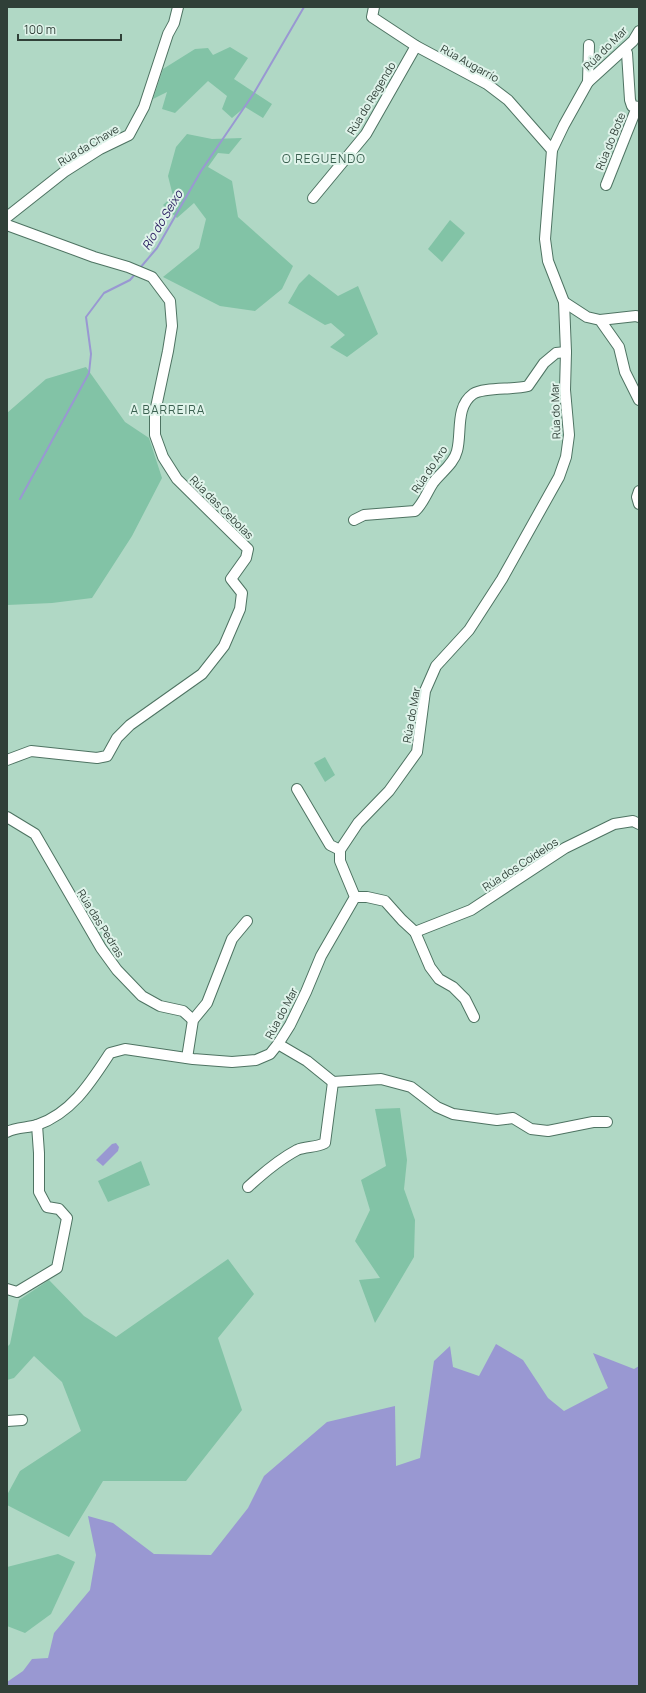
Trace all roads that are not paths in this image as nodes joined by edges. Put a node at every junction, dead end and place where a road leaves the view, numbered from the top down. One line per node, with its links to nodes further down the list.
1 (178, 7): 12 (street, Rúa da Chave)
2 (374, 7): 5 (street, Rúa Augarrío)
3 (639, 30): 6 (street, Rúa do Mar)
4 (589, 45): 7 (street, Rúa do Mar)
5 (416, 46): 9 (street, Rúa Augarrío); 11 (street, Rúa do Regendo)
6 (624, 50): 7 (street, Rúa do Mar); 8 (street)
7 (588, 82): 9 (street, Rúa do Mar)
8 (638, 107): 10 (street, Rúa do Bote)
9 (552, 150): 14 (street, Rúa do Mar)
10 (606, 185)
11 (313, 198)
12 (7, 216)
13 (7, 225): 22 (street, Rúa das Cebolas)
14 (564, 302): 16 (street); 17 (street, Rúa do Mar)
15 (639, 317): 16 (street)
16 (600, 320): 18 (street)
17 (566, 352): 21 (street, Rúa do Aro); 26 (street, Rúa do Mar)
18 (639, 400)
19 (639, 491): 20 (street)
20 (639, 504)
21 (354, 520)
22 (7, 760)
23 (296, 789): 26 (street)
24 (7, 817): 31 (street, Rúa das Pedras)
25 (639, 824): 29 (street, Rúa dos Coidelos)
26 (340, 850): 27 (street)
27 (355, 897): 29 (street); 32 (street, Rúa do Mar)
28 (247, 921): 31 (street)
29 (415, 932): 30 (street)
30 (474, 1017)
31 (194, 1020): 33 (street)
32 (278, 1044): 33 (street, Rúa do Mar); 34 (street)
33 (187, 1058): 36 (street, Rúa do Mar)
34 (333, 1082): 35 (street); 38 (street)
35 (607, 1122)
36 (37, 1125): 37 (street, Rúa do Mar); 39 (street)
37 (7, 1132)
38 (248, 1187)
39 (7, 1289)
40 (22, 1420): 41 (street)
41 (7, 1421)

